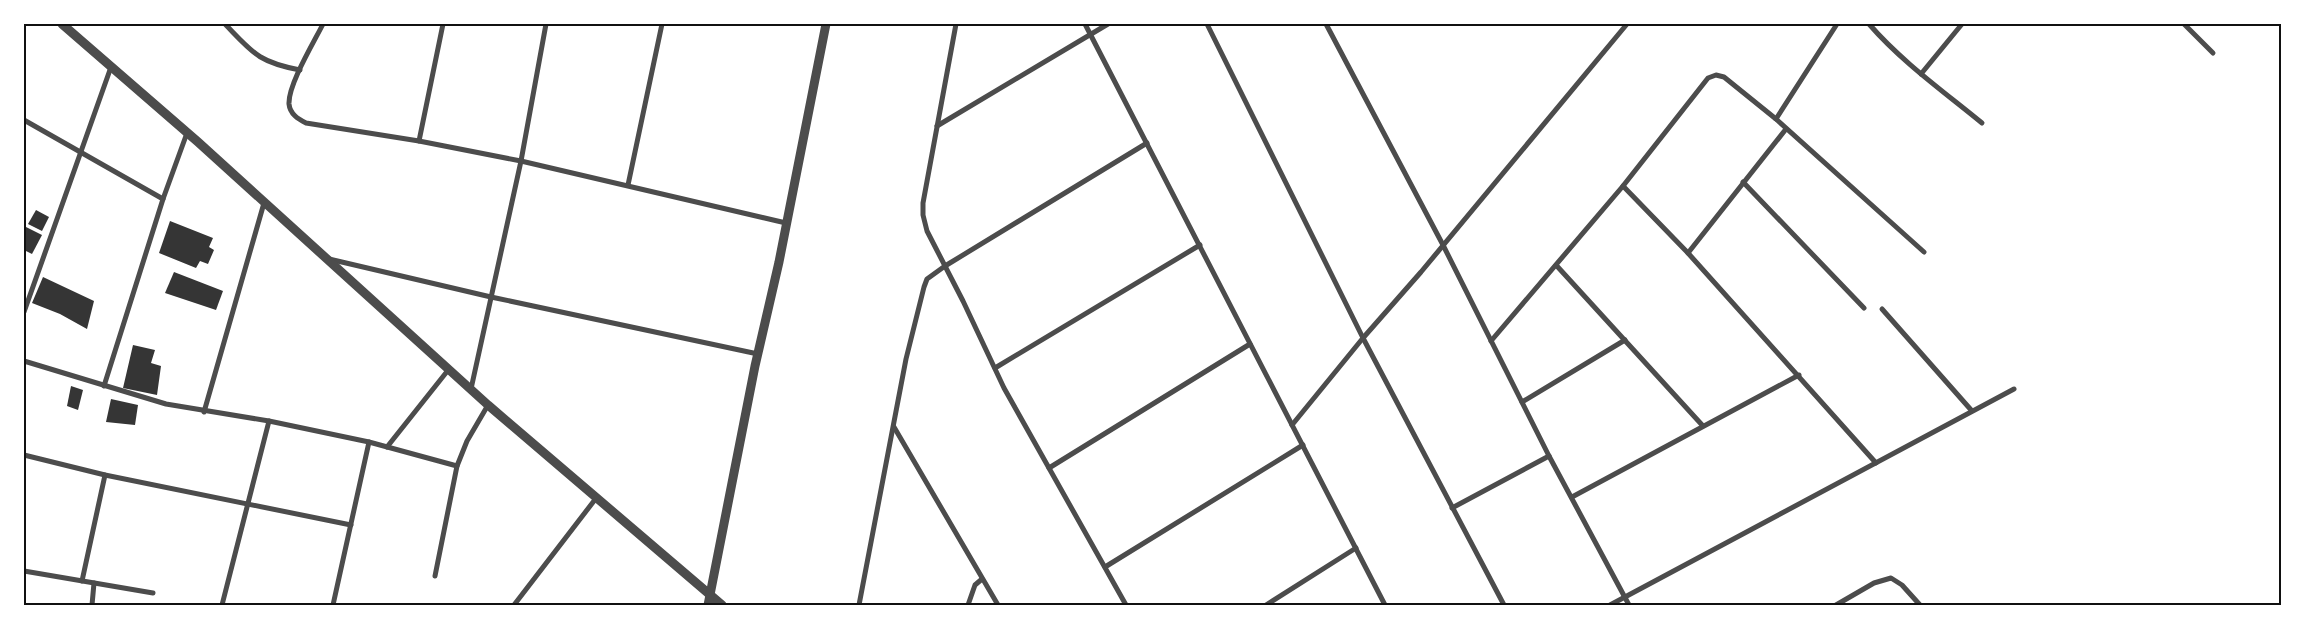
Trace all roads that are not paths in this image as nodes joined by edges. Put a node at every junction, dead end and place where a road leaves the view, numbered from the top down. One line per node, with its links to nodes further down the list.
1 (62, 24): 20 (street)
2 (225, 24): 21 (street)
3 (323, 24): 21 (street)
4 (443, 24): 29 (street)
5 (546, 24): 32 (street)
6 (662, 24): 34 (street)
7 (826, 24): 38 (street)
8 (956, 24): 26 (street)
9 (1085, 24): 18 (street)
10 (1108, 24): 18 (street)
11 (1207, 24): 50 (street)
12 (1326, 24): 40 (street)
13 (1628, 24): 40 (street)
14 (1837, 24): 23 (street)
15 (1869, 24): 22 (street)
16 (1962, 24): 22 (street)
17 (2184, 24): 19 (street)
18 (1090, 35): 26 (street); 30 (street)
19 (2213, 53)
20 (111, 67): 28 (street); 31 (street)
21 (300, 70): 29 (street)
22 (1921, 74): 25 (street)
23 (1776, 119): 27 (street); 35 (street)
24 (24, 120): 31 (street)
25 (1982, 122)
26 (937, 126): 45 (street)
27 (1786, 129): 33 (street); 41 (street)
28 (187, 133): 36 (street); 37 (street)
29 (419, 141): 32 (street)
30 (1147, 143): 39 (street); 45 (street)
31 (81, 151): 36 (street); 49 (street)
32 (521, 161): 34 (street); 46 (street)
33 (1743, 182): 42 (street); 47 (street)
34 (628, 186): 38 (street)
35 (1623, 186): 42 (street); 44 (street)
36 (163, 199): 59 (street)
37 (264, 203): 43 (street); 65 (street)
38 (786, 223): 54 (street)
39 (1200, 245): 53 (street); 56 (street)
40 (1443, 245): 50 (street); 52 (street)
41 (1924, 252)
42 (1688, 253): 58 (street)
43 (324, 258): 46 (street); 57 (street)
44 (1556, 265): 51 (street); 52 (street)
45 (944, 266): 56 (street); 69 (street)
46 (491, 298): 54 (street); 60 (street)
47 (1864, 308)
48 (1882, 309): 64 (street)
49 (24, 312)
50 (1363, 338): 67 (street); 82 (street)
51 (1625, 340): 62 (street); 68 (street)
52 (1491, 341): 62 (street)
53 (1250, 344): 67 (street); 77 (street)
54 (758, 354): 92 (street)
55 (24, 361): 59 (street)
56 (995, 368): 77 (street)
57 (449, 369): 60 (street); 72 (street)
58 (1799, 375): 68 (street); 75 (street)
59 (104, 386): 65 (street)
60 (471, 389): 63 (street)
61 (2014, 389): 64 (street)
62 (1522, 402): 74 (street)
63 (488, 404): 76 (street); 79 (street)
64 (1972, 411): 75 (street)
65 (204, 412): 66 (street)
66 (269, 422): 70 (street); 81 (street)
67 (1292, 425): 71 (street)
68 (1703, 426): 80 (street)
69 (894, 427): 88 (street); 100 (street)
70 (368, 442): 72 (street); 83 (street)
71 (1302, 445): 84 (street); 85 (street)
72 (387, 447): 76 (street)
73 (24, 455): 78 (street)
74 (1549, 456): 80 (street); 82 (street)
75 (1876, 462): 93 (street)
76 (457, 466): 87 (street)
77 (1049, 468): 85 (street)
78 (105, 475): 81 (street); 89 (street)
79 (597, 497): 92 (street); 97 (street)
80 (1572, 497): 93 (street)
81 (248, 504): 83 (street); 95 (street)
82 (1452, 508): 106 (street)
83 (351, 525): 96 (street)
84 (1356, 548): 104 (street); 105 (street)
85 (1104, 567): 103 (street)
86 (24, 571): 89 (street)
87 (435, 576)
88 (982, 579): 101 (street); 102 (street)
89 (82, 581): 90 (street)
90 (94, 583): 91 (street); 94 (street)
91 (153, 593)
92 (710, 594): 98 (street); 99 (street)
93 (1625, 598): 107 (street); 108 (street)
94 (92, 605)
95 (222, 605)
96 (333, 605)
97 (514, 605)
98 (708, 605)
99 (722, 605)
100 (860, 605)
101 (968, 605)
102 (998, 605)
103 (1126, 605)
104 (1266, 605)
105 (1385, 605)
106 (1504, 605)
107 (1610, 605)
108 (1629, 605)
109 (1836, 605): 110 (street)
110 (1920, 605)

